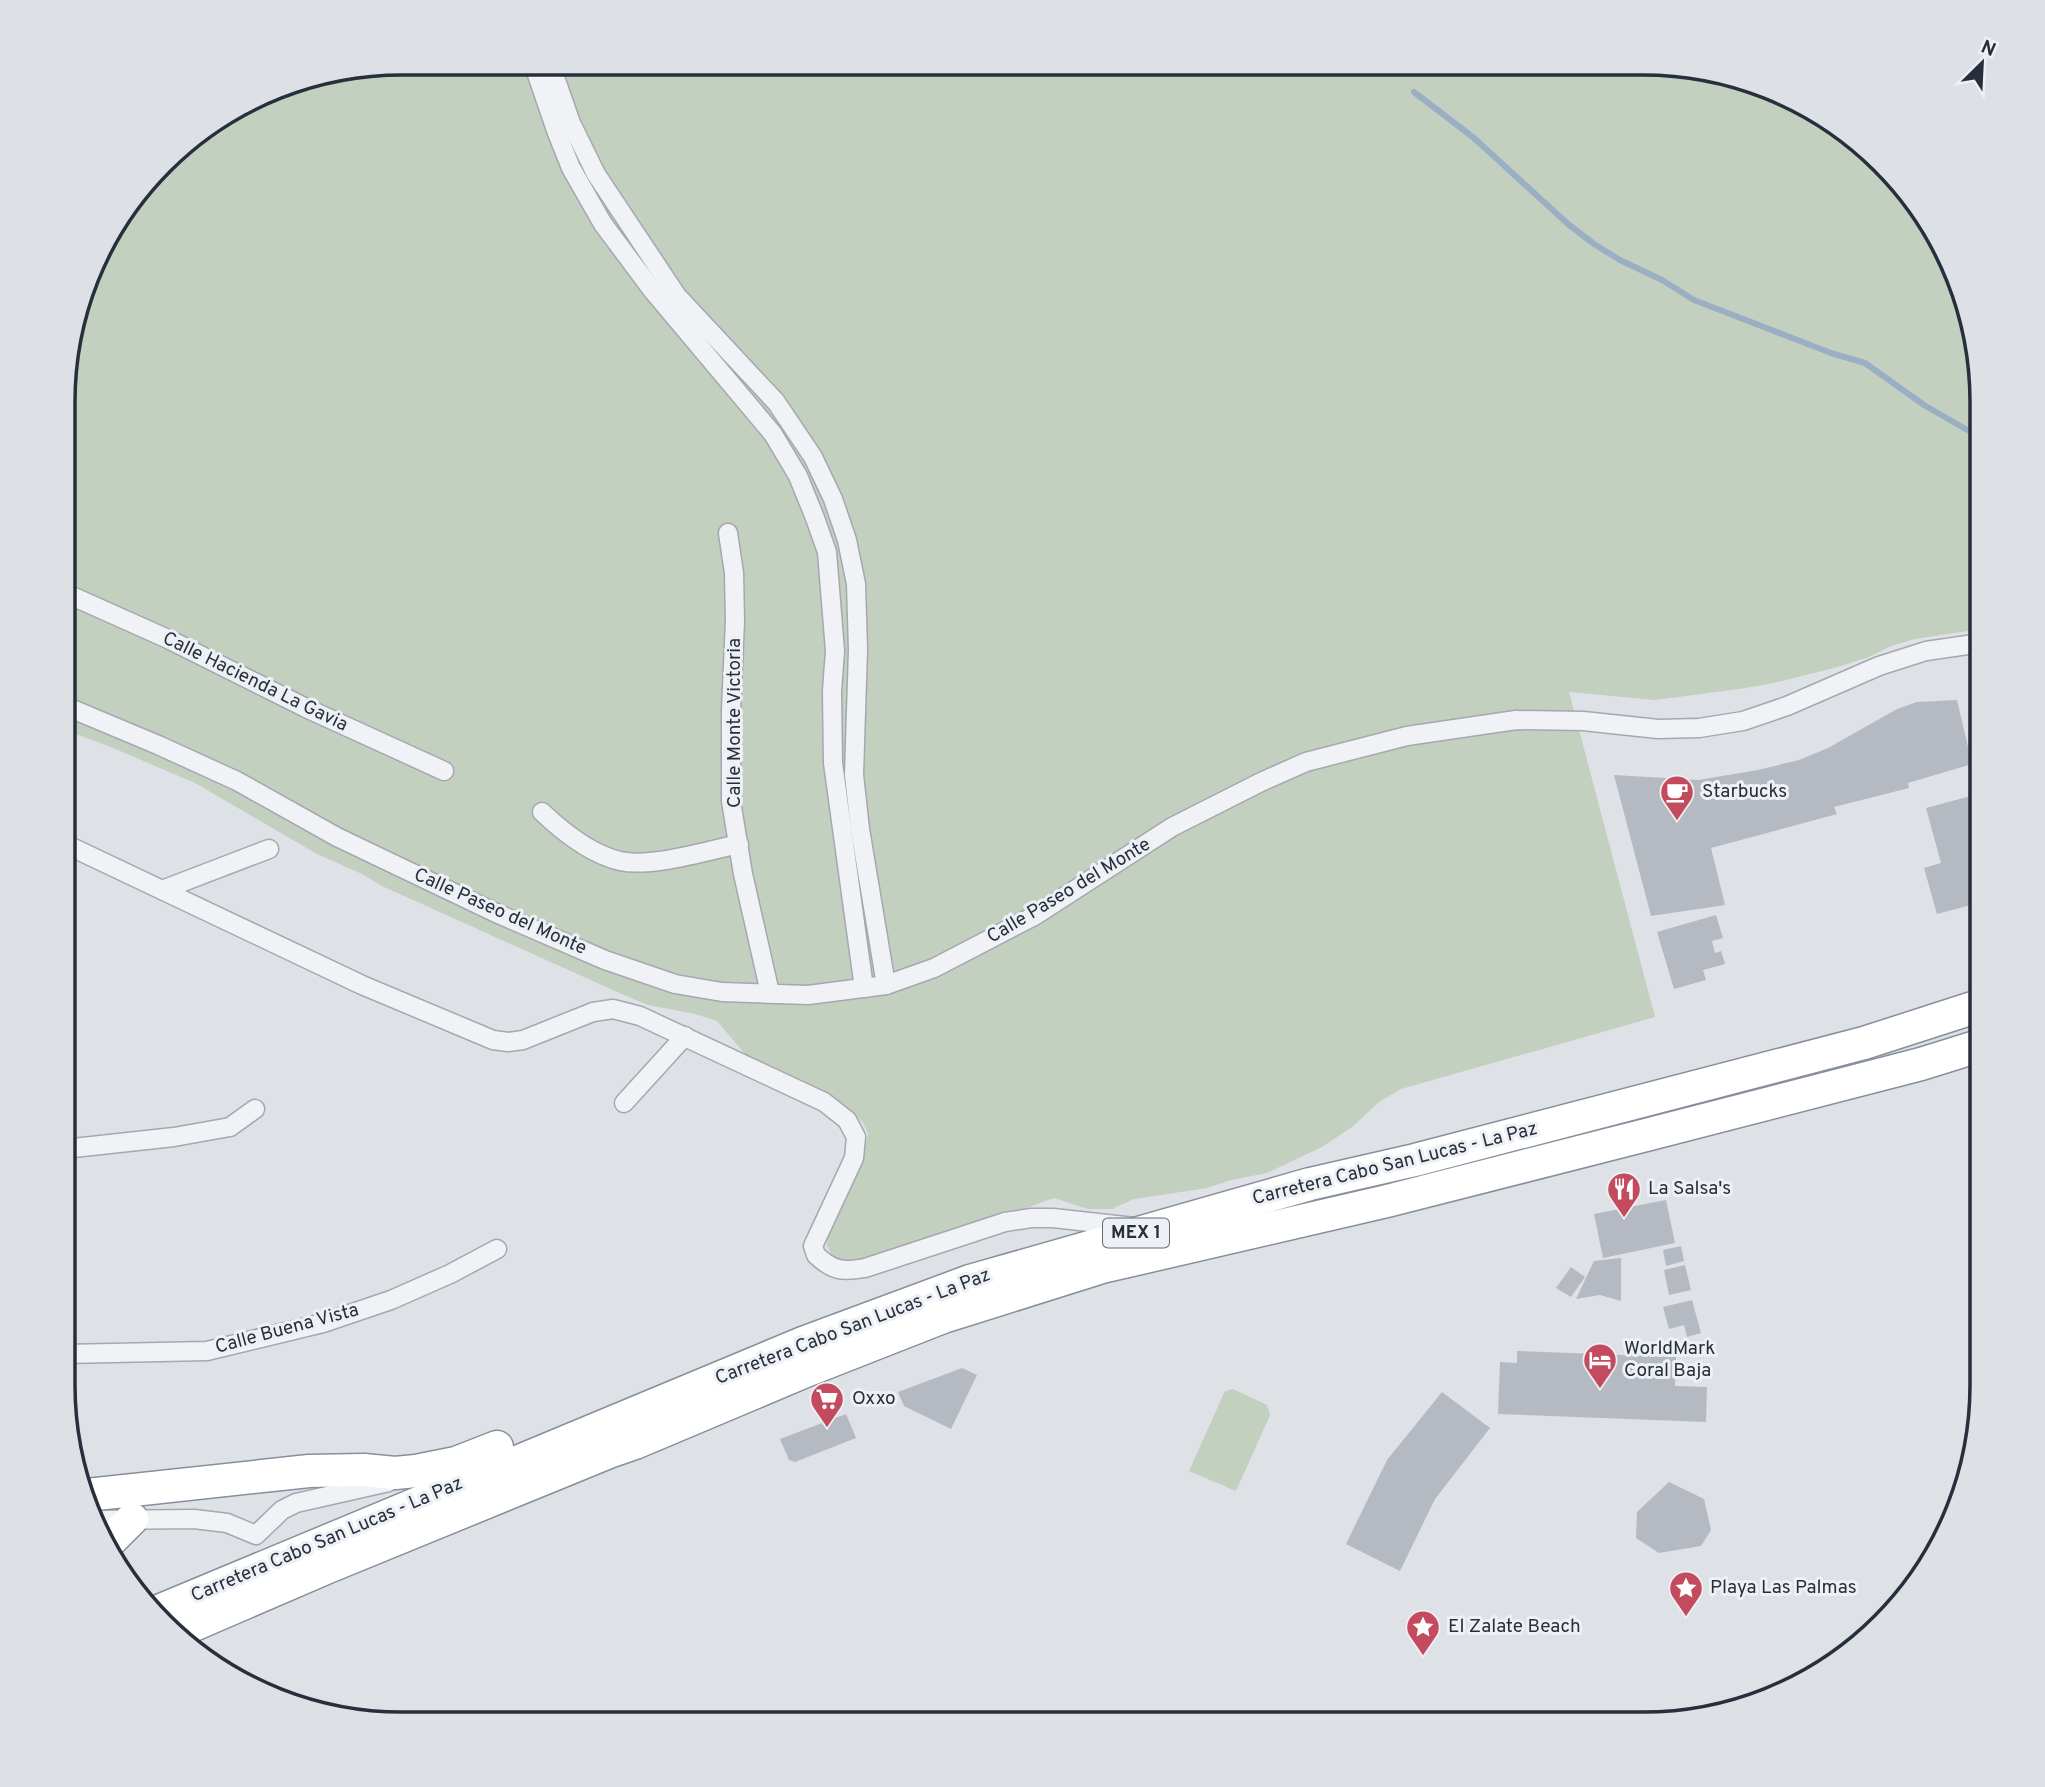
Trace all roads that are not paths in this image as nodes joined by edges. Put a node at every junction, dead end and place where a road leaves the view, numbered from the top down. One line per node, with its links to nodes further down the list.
1 (537, 75): 7 (street)
2 (554, 75): 6 (street)
3 (727, 533): 11 (street, Calle Monte Victoria)
4 (75, 597): 9 (street, Calle Hacienda La Gavia)
5 (1970, 645): 15 (street, Calle Paseo del Monte)
6 (858, 650): 7 (street); 15 (street)
7 (835, 651): 16 (street)
8 (75, 710): 17 (street, Calle Paseo del Monte)
9 (444, 771)
10 (542, 812): 11 (street)
11 (738, 844): 17 (street, Calle Monte Victoria)
12 (75, 849): 14 (street)
13 (268, 849): 14 (street)
14 (162, 890): 19 (street)
15 (886, 985): 16 (street, Calle Paseo del Monte)
16 (864, 988): 17 (street, Calle Paseo del Monte)
17 (770, 993)
18 (1970, 1009): 24 (highway, Carretera Cabo San Lucas - La Paz / MEX 1)
19 (685, 1036): 21 (street); 24 (street)
20 (1970, 1049): 33 (highway, Carretera Cabo San Lucas - La Paz / MEX 1)
21 (624, 1103)
22 (255, 1108): 23 (street)
23 (75, 1148)
24 (1152, 1229): 26 (highway, Carretera Cabo San Lucas - La Paz / MEX 1)
25 (497, 1249): 27 (street, Calle Buena Vista)
26 (803, 1343): 28 (highway); 33 (highway, Carretera Cabo San Lucas - La Paz / MEX 1)
27 (75, 1354)
28 (456, 1463): 29 (highway); 31 (street)
29 (94, 1494)
30 (105, 1520): 31 (street)
31 (132, 1520): 32 (highway)
32 (114, 1538)
33 (322, 1555): 34 (highway, Carretera Cabo San Lucas - La Paz / MEX 1)
34 (264, 1581): 35 (highway, Carretera Cabo San Lucas - La Paz / MEX 1); 36 (highway, Carretera Cabo San Lucas - La Paz / MEX 1)
35 (165, 1610)
36 (183, 1628)

